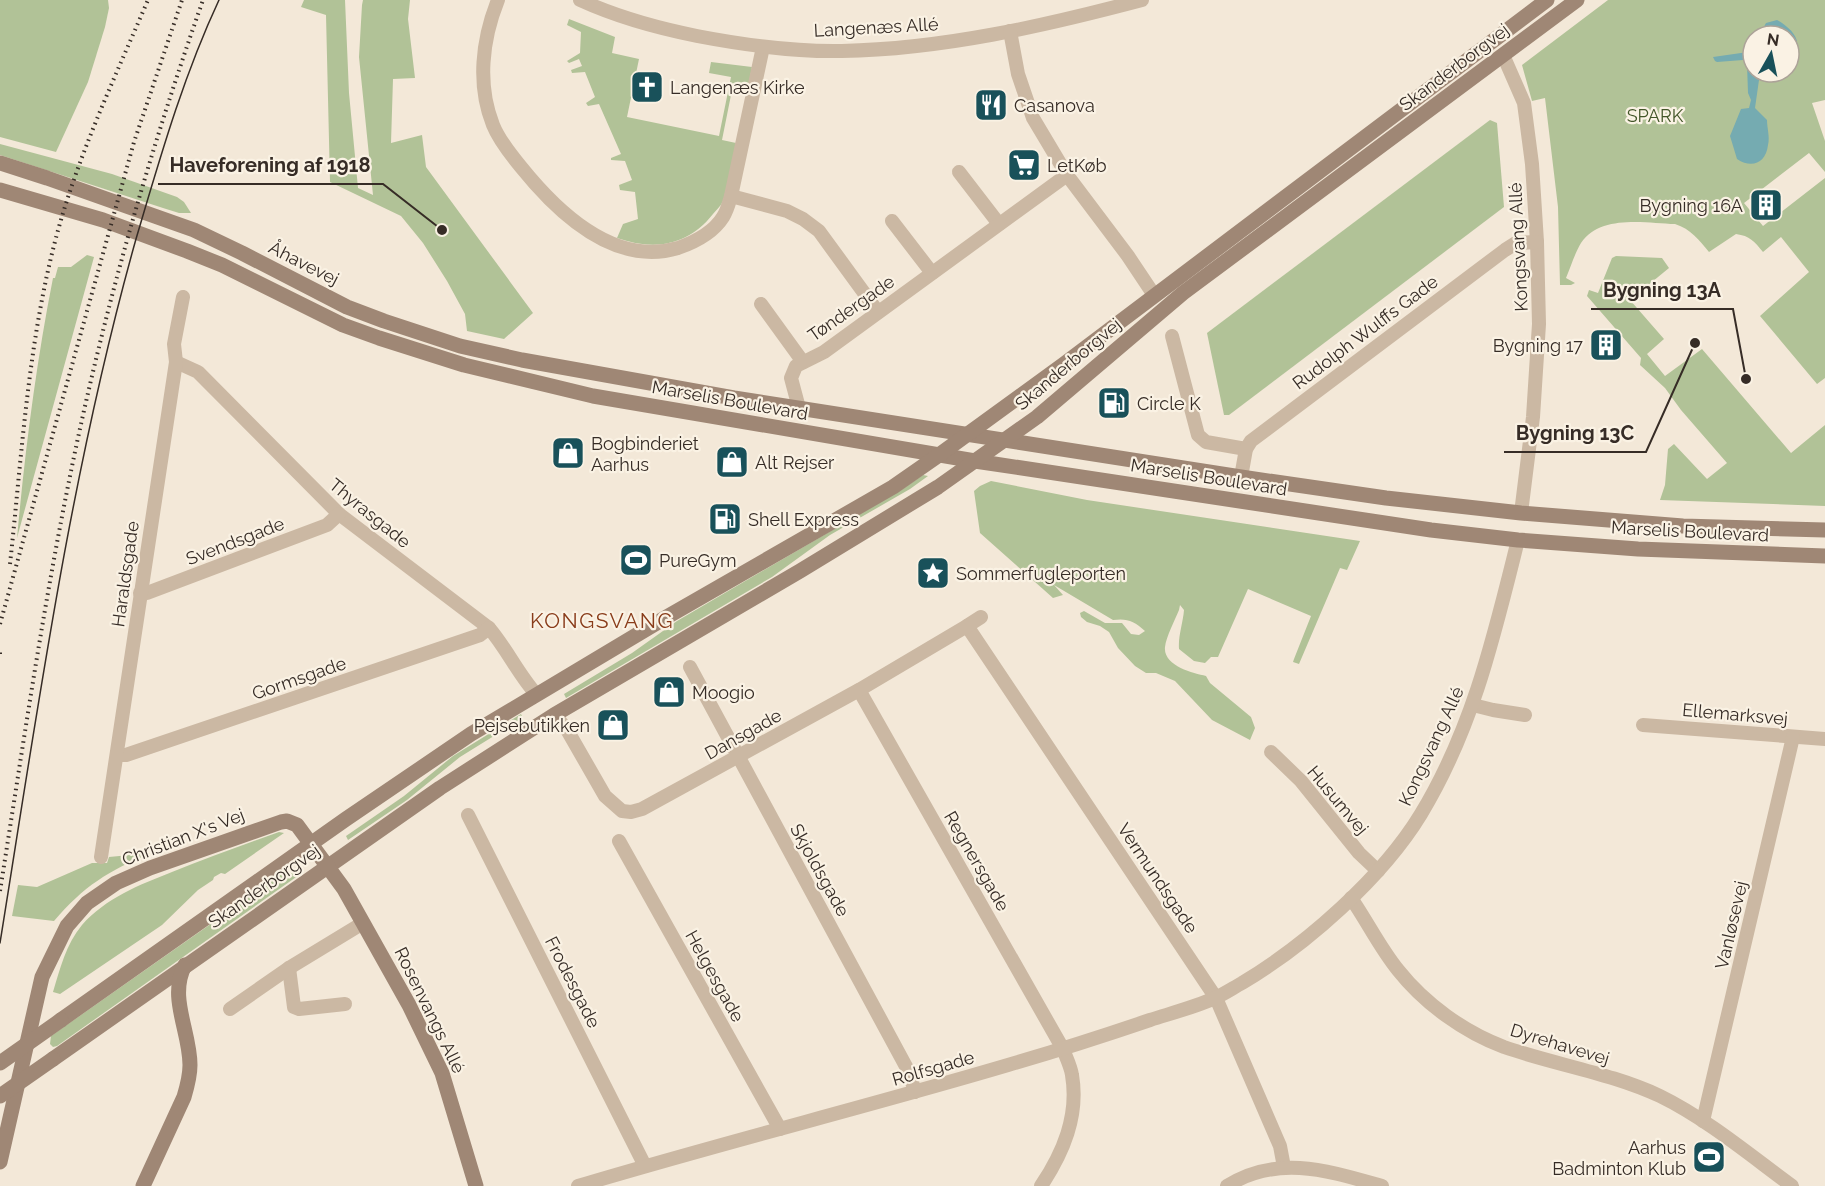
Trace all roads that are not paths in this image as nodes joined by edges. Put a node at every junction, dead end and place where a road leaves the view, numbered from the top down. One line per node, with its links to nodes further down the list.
1 (498, 0): 13 (street)
2 (579, 0): 7 (street, Langenæs Allé)
3 (1142, 0): 6 (street, Langenæs Allé)
4 (1547, 0): 18 (street, Skanderborgvej)
5 (1578, 0): 8 (street, Skanderborgvej)
6 (1010, 31): 7 (street, Langenæs Allé); 11 (street)
7 (763, 47): 13 (street)
8 (1503, 55): 16 (street, Kongsvang Allé); 28 (street, Skanderborgvej)
9 (0, 163): 25 (street, Åhavevej)
10 (959, 172): 15 (street)
11 (1067, 175): 15 (street, Tøndergade); 18 (street)
12 (0, 190): 30 (street, Marselis Boulevard)
13 (731, 196): 21 (street)
14 (892, 220): 17 (street)
15 (999, 224): 17 (street, Tøndergade)
16 (1537, 242): 29 (street, Rudolph Wulffs Gade); 33 (street, Kongsvang Allé)
17 (932, 273): 21 (street, Tøndergade)
18 (1154, 295): 27 (street, Skanderborgvej)
19 (183, 297): 23 (street, Haraldsgade)
20 (761, 304): 24 (street)
21 (878, 312): 24 (street, Tøndergade)
22 (1172, 336): 29 (street)
23 (176, 362): 34 (street, Thyrasgade); 38 (street, Haraldsgade)
24 (803, 362): 26 (street, Tøndergade)
25 (597, 374): 26 (street, Marselis Boulevard)
26 (799, 408): 27 (street, Marselis Boulevard)
27 (969, 435): 28 (street, Marselis Boulevard); 30 (street, Skanderborgvej)
28 (1004, 440): 31 (street, Skanderborgvej); 32 (street, Marselis Boulevard)
29 (1246, 449): 32 (street)
30 (939, 455): 31 (street, Marselis Boulevard); 44 (street, Skanderborgvej)
31 (975, 461): 36 (street, Marselis Boulevard); 46 (street, Skanderborgvej)
32 (1241, 477): 33 (street, Marselis Boulevard)
33 (1521, 513): 35 (street, Marselis Boulevard); 36 (street)
34 (339, 514): 38 (street, Svendsgade); 41 (street, Thyrasgade)
35 (1825, 530)
36 (1518, 540): 37 (street, Marselis Boulevard); 45 (street, Kongsvang Allé)
37 (1825, 556)
38 (140, 593): 52 (street, Haraldsgade)
39 (981, 616): 40 (street, Dansgade)
40 (968, 626): 43 (street, Dansgade); 65 (street, Vermundsgade)
41 (489, 628): 44 (street, Thyrasgade); 52 (street, Gormsgade)
42 (690, 667): 53 (street, Skjoldsgade)
43 (859, 690): 53 (street, Dansgade); 68 (street, Regnersgade)
44 (536, 694): 46 (street); 56 (street, Skanderborgvej)
45 (1473, 705): 47 (street); 59 (street, Kongsvang Allé)
46 (554, 715): 53 (street, Dansgade); 58 (street, Skanderborgvej)
47 (1525, 715)
48 (1642, 725): 49 (street, Ellemarksvej)
49 (1793, 737): 50 (street, Ellemarksvej); 72 (street, Vanløsevej)
50 (1825, 740)
51 (1271, 753): 59 (street, Husumvej)
52 (118, 755): 57 (street, Haraldsgade)
53 (738, 758): 70 (street, Skjoldsgade)
54 (468, 815): 75 (street, Frodesgade)
55 (619, 841): 73 (street, Helgesgade)
56 (311, 844): 58 (street, Christian X's Vej); 69 (street, Skanderborgvej, bridge); 74 (street, Christian X's Vej)
57 (101, 857)
58 (327, 865): 61 (street, Rosenvangs Allé); 63 (street, Skanderborgvej)
59 (1378, 871): 60 (street, Kongsvang Allé)
60 (1351, 898): 62 (street, Kongsvang Allé); 72 (street, Dyrehavevej)
61 (363, 923): 64 (street); 78 (street, Rosenvangs Allé)
62 (1286, 954): 65 (street, Rolfsgade)
63 (185, 965): 71 (street, Skanderborgvej, bridge); 77 (street)
64 (289, 968): 66 (street); 67 (street)
65 (1216, 998): 68 (street, Rolfsgade); 76 (street, Vermundsgade)
66 (345, 1004)
67 (230, 1009)
68 (1063, 1049): 70 (street, Rolfsgade); 80 (street, Regnersgade)
69 (0, 1063)
70 (915, 1092): 73 (street, Rolfsgade)
71 (0, 1096)
72 (1703, 1121): 83 (street, Dyrehavevej)
73 (780, 1129): 75 (street, Rolfsgade)
74 (0, 1162)
75 (645, 1166): 79 (street, Rolfsgade)
76 (1284, 1167): 81 (street); 82 (street)
77 (144, 1186)
78 (476, 1186)
79 (578, 1186)
80 (1041, 1186)
81 (1227, 1186)
82 (1382, 1186)
83 (1792, 1186)

